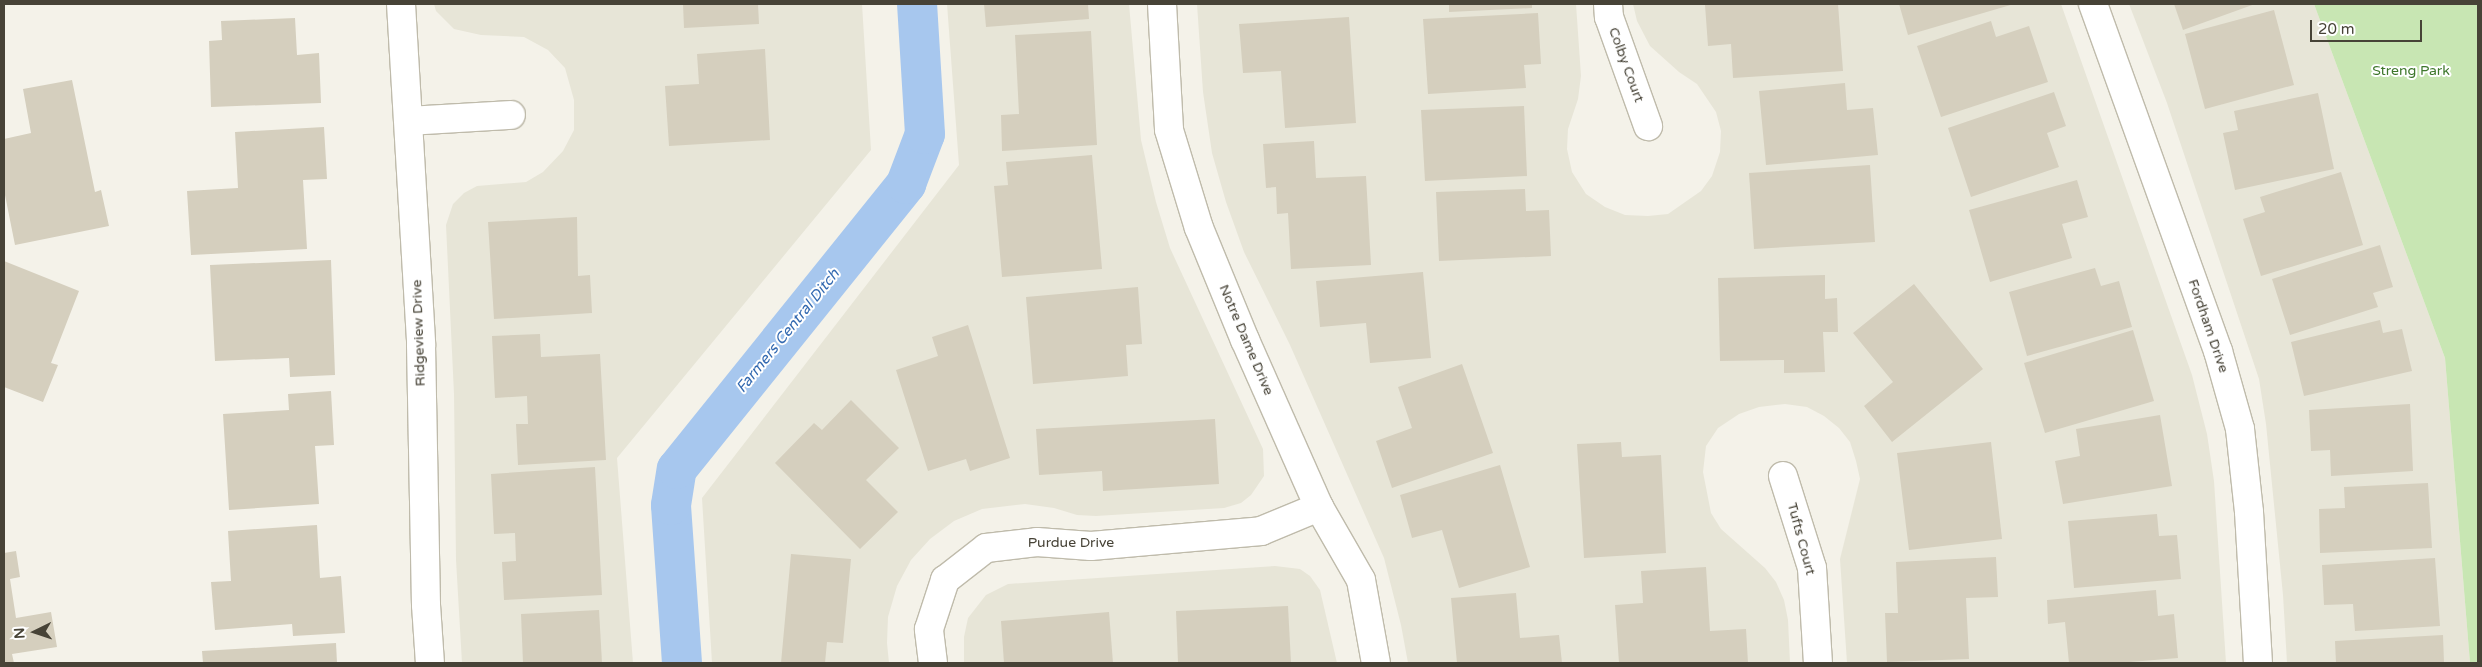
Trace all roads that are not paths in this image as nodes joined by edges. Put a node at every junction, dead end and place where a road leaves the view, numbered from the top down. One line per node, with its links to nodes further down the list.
1 (401, 4): 6 (street, Ridgeview Drive)
2 (1162, 4): 9 (street, Notre Dame Drive)
3 (1608, 4): 7 (street, Colby Court)
4 (2093, 4): 14 (street, Fordham Drive)
5 (511, 115): 6 (street)
6 (409, 121): 10 (street, Ridgeview Drive)
7 (1648, 126)
8 (1783, 476): 13 (street, Tufts Court)
9 (1319, 507): 11 (street, Purdue Drive); 12 (street, Notre Dame Drive)
10 (430, 663)
11 (933, 663)
12 (1376, 663)
13 (1818, 663)
14 (2258, 663)

